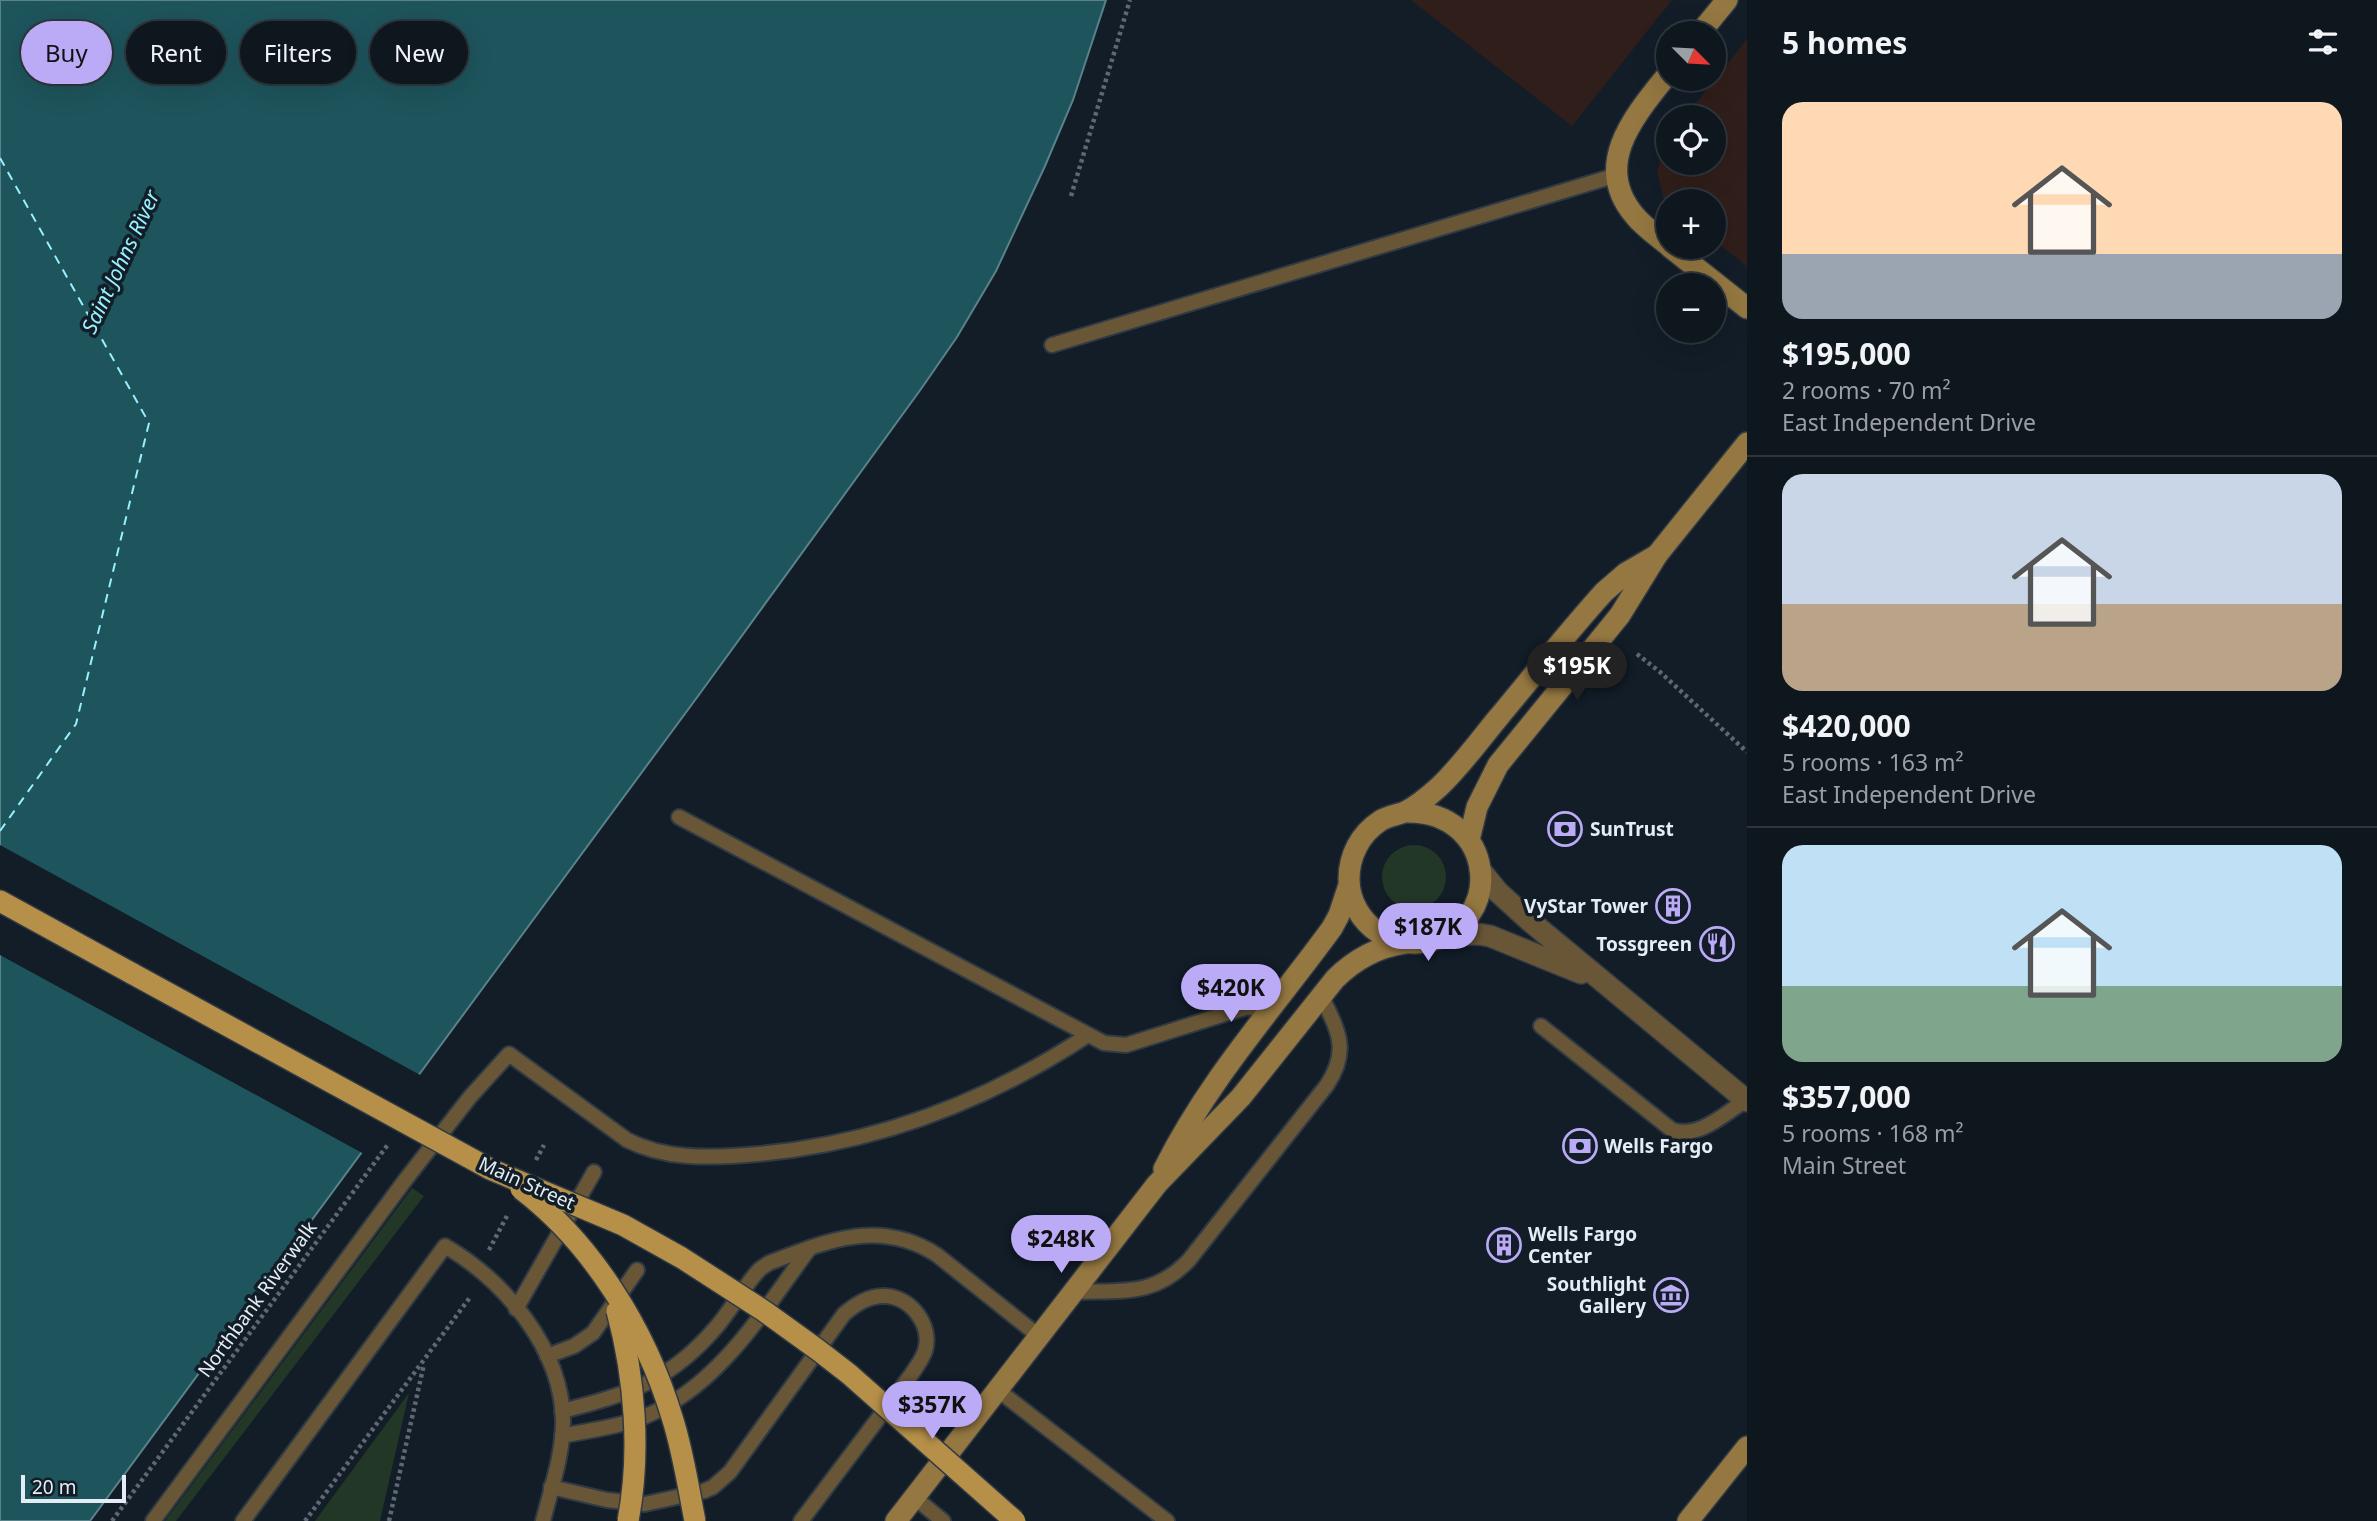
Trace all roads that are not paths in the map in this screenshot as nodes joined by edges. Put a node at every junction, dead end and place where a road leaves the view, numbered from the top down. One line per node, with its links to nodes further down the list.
1 (1727, 0): 2 (street)
2 (1710, 21)
3 (1656, 89): 4 (street)
4 (1617, 175): 5 (street); 8 (lane)
5 (1656, 235)
6 (1685, 259): 7 (street)
7 (1747, 308)
8 (1052, 345)
9 (1747, 443): 10 (street)
10 (1657, 555): 11 (street); 13 (street)
11 (1405, 812): 13 (street); 15 (street)
12 (679, 817): 23 (lane)
13 (1469, 839): 14 (street)
14 (1480, 870): 17 (street); 19 (street)
15 (1349, 885): 18 (street); 21 (street)
16 (0, 901): 25 (main road, Main Street, bridge)
17 (1447, 935): 18 (street); 19 (street)
18 (1405, 943): 20 (street)
19 (1601, 982): 24 (street)
20 (1322, 997): 27 (street); 31 (lane)
21 (1267, 1011): 23 (lane); 27 (street)
22 (1541, 1026): 24 (lane)
23 (1088, 1035): 42 (lane)
24 (1746, 1100)
25 (490, 1169): 30 (main road, bridge); 49 (main road, Main Street, bridge)
26 (594, 1172): 32 (lane)
27 (1157, 1184): 31 (street)
28 (810, 1248): 33 (lane); 36 (lane); 37 (lane)
29 (637, 1270): 34 (lane)
30 (607, 1283): 45 (main road, bridge); 46 (main road, bridge)
31 (1074, 1292): 33 (street)
32 (516, 1309): 34 (lane); 43 (lane)
33 (1040, 1337): 35 (street)
34 (547, 1356): 36 (lane)
35 (999, 1391): 40 (street); 50 (lane)
36 (562, 1412): 37 (lane)
37 (562, 1436): 39 (lane)
38 (1747, 1447): 51 (street)
39 (551, 1487): 44 (lane); 47 (lane)
40 (914, 1497): 41 (street); 48 (lane)
41 (899, 1520)
42 (153, 1521)
43 (243, 1521)
44 (543, 1521)
45 (628, 1521)
46 (695, 1521)
47 (801, 1521)
48 (943, 1521)
49 (1015, 1521)
50 (1167, 1521)
51 (1688, 1521)

